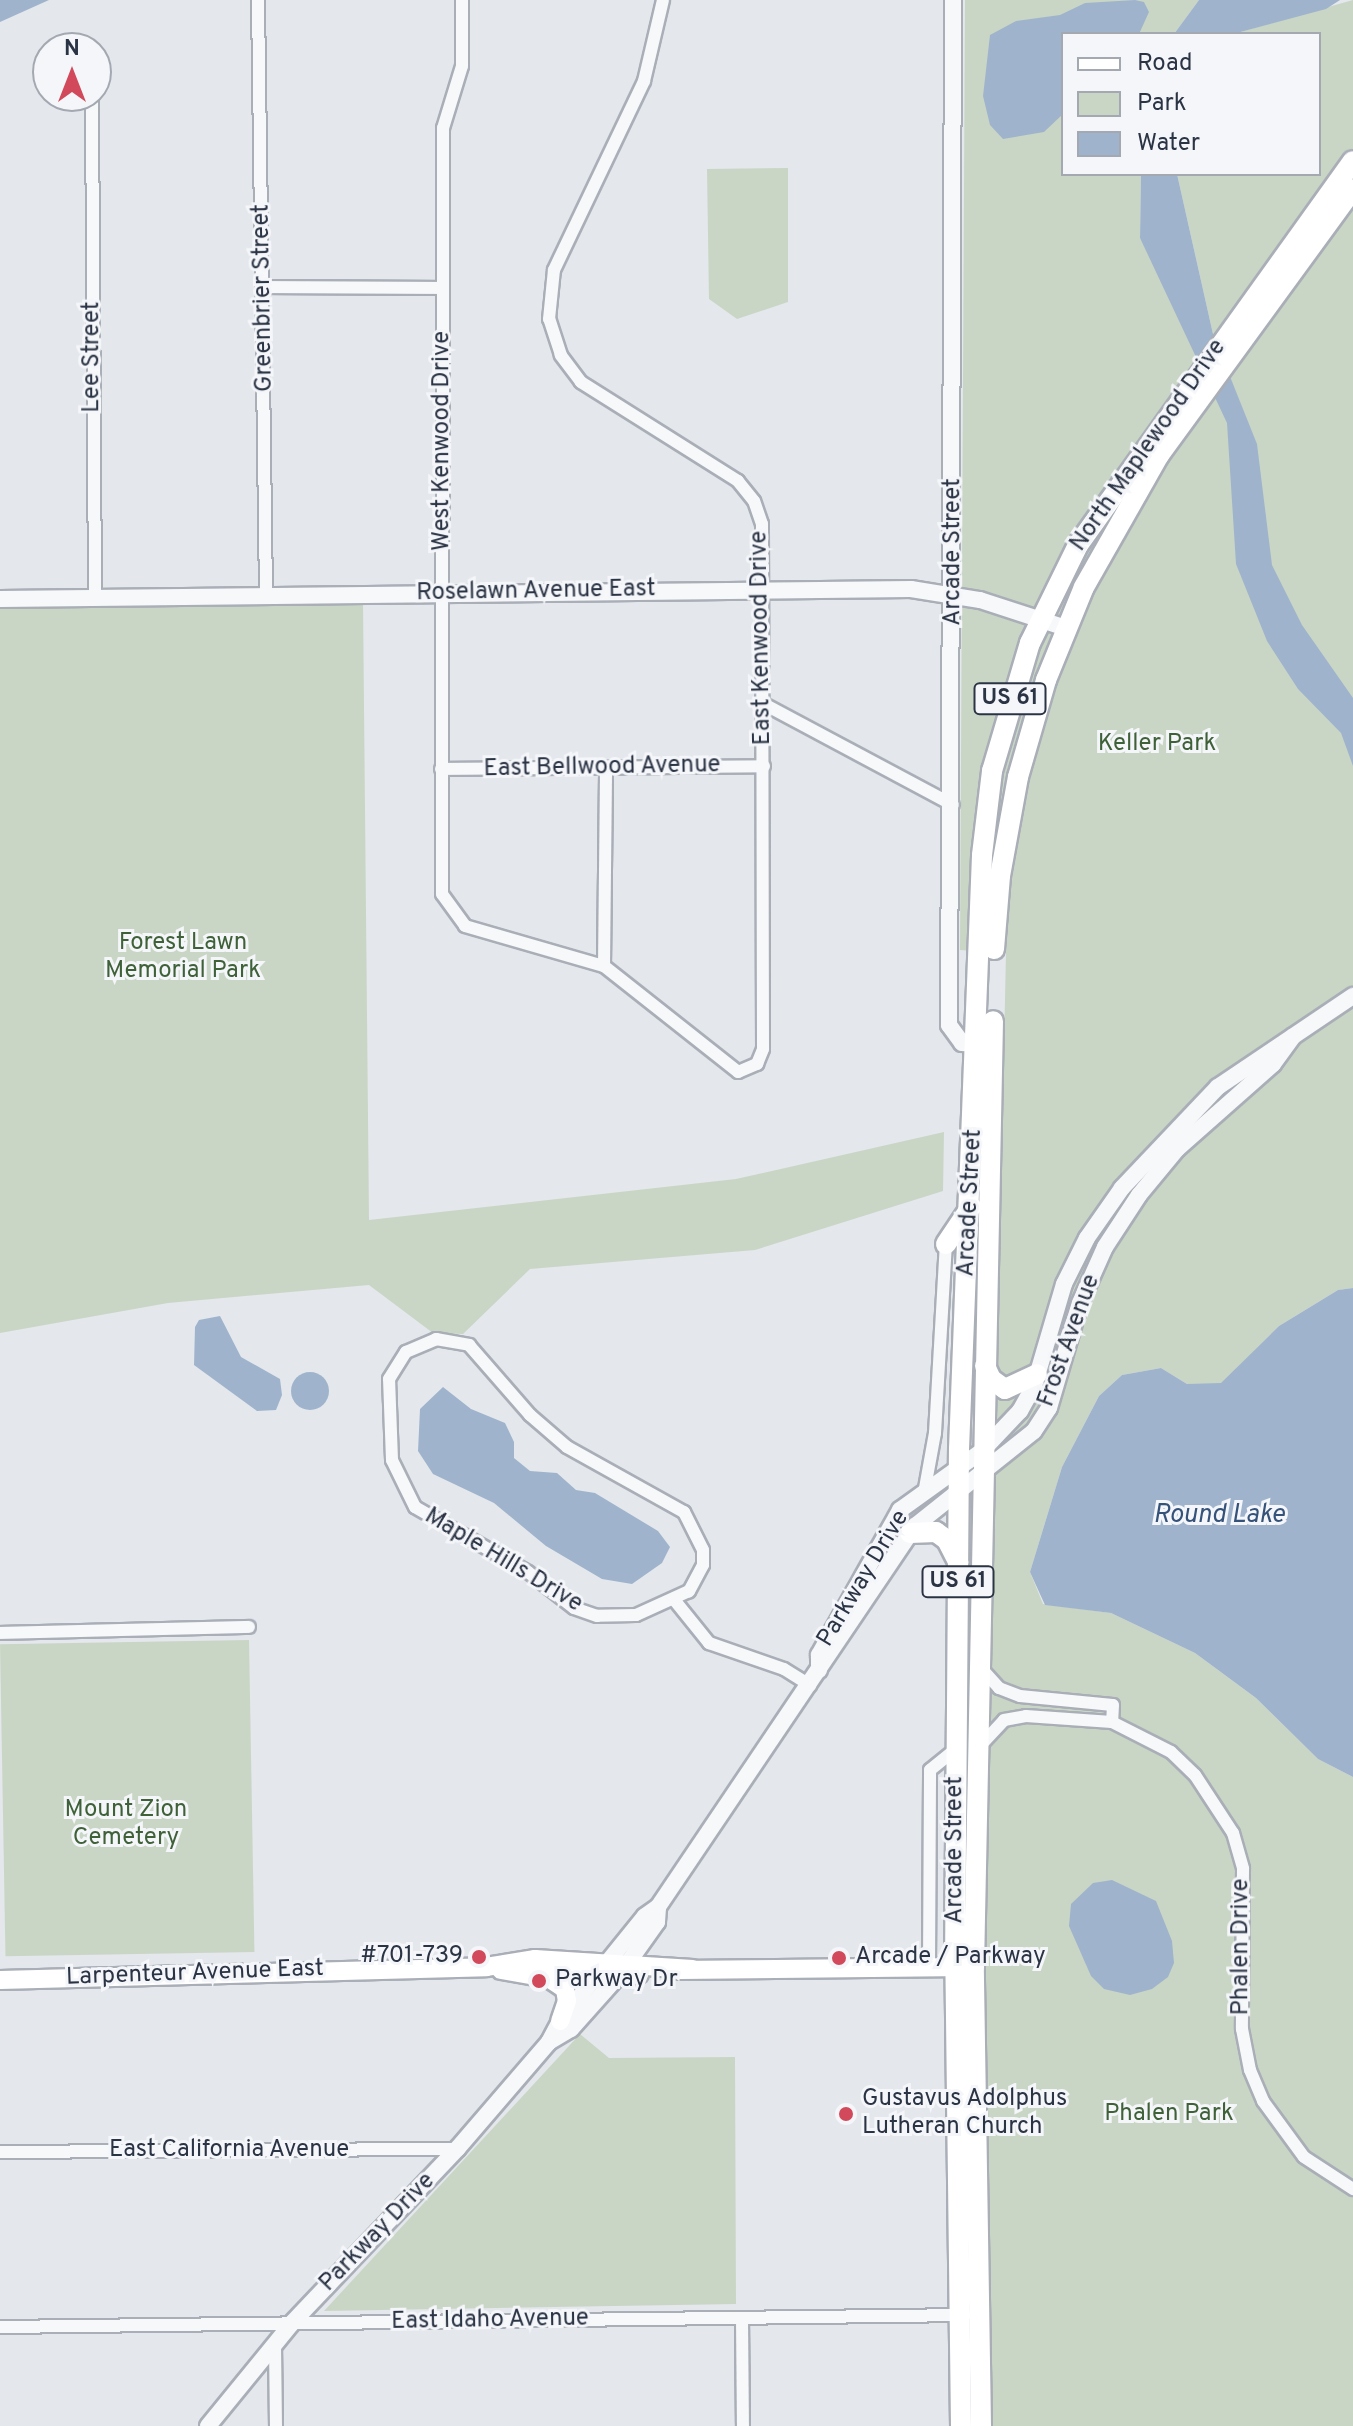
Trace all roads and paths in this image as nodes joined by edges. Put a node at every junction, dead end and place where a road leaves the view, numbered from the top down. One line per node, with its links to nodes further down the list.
1 (258, 0): 8 (street, Greenbrier Street)
2 (462, 0): 9 (street, West Kenwood Drive)
3 (663, 0): 12 (street, East Kenwood Drive)
4 (953, 0): 14 (street, Arcade Street)
5 (92, 112): 16 (street, Lee Street)
6 (1353, 161): 10 (main road, North Maplewood Drive / US 61)
7 (1353, 189): 10 (main road, North Maplewood Drive / US 61)
8 (265, 287): 9 (street); 15 (street, Greenbrier Street)
9 (443, 288): 13 (street, West Kenwood Drive)
10 (1246, 322): 11 (main road, North Maplewood Drive / US 61)
11 (1184, 409): 18 (main road, North Maplewood Drive / US 61); 19 (main road, North Maplewood Drive / US 61)
12 (764, 590): 13 (street, Roselawn Avenue East); 14 (street, Roselawn Avenue East); 20 (street, East Kenwood Drive)
13 (442, 594): 15 (street, Roselawn Avenue East); 23 (street, West Kenwood Drive)
14 (954, 594): 18 (street, Roselawn Avenue East); 24 (street, Arcade Street)
15 (266, 595): 16 (street, Roselawn Avenue East)
16 (95, 597): 17 (street, Roselawn Avenue East)
17 (0, 599)
18 (1040, 619): 19 (street, Roselawn Avenue East); 28 (main road, North Maplewood Drive / US 61)
19 (1066, 628): 28 (main road, North Maplewood Drive / US 61)
20 (764, 704): 21 (street, East Kenwood Drive); 24 (street)
21 (764, 766): 22 (street, East Bellwood Avenue); 25 (street, East Kenwood Drive)
22 (606, 768): 23 (street, East Bellwood Avenue); 25 (street)
23 (441, 769): 25 (street, West Kenwood Drive)
24 (953, 805): 28 (street, Arcade Street)
25 (604, 966)
26 (1353, 996): 27 (street, Frost Avenue)
27 (1293, 1036): 32 (street, Frost Avenue); 35 (street, Frost Avenue)
28 (985, 1043): 29 (main road, Arcade Street / US 61)
29 (976, 1198): 30 (main road); 31 (main road, Arcade Street / US 61); 34 (main road, Arcade Street / US 61)
30 (946, 1244): 36 (street)
31 (984, 1364): 32 (main road); 33 (main road, Arcade Street / US 61)
32 (1037, 1374): 33 (street, Frost Avenue)
33 (982, 1451): 34 (street, Frost Avenue); 35 (main road, Arcade Street / US 61)
34 (959, 1465): 36 (street, Parkway Drive); 37 (main road, Arcade Street / US 61)
35 (982, 1475): 37 (street, Frost Avenue); 43 (main road, Arcade Street / US 61)
36 (925, 1488): 44 (street, Parkway Drive)
37 (959, 1490): 38 (street, Parkway Drive); 39 (main road, Arcade Street / US 61)
38 (910, 1533): 39 (main road); 44 (street, Parkway Drive)
39 (958, 1563): 51 (main road, Arcade Street / US 61)
40 (676, 1602): 40 (street, Maple Hills Drive); 45 (street)
41 (249, 1627): 42 (street)
42 (0, 1633)
43 (978, 1664): 46 (street, Phalen Drive); 52 (main road, Arcade Street / US 61)
44 (819, 1670): 45 (street, Parkway Drive)
45 (810, 1685): 55 (street, Parkway Drive)
46 (1035, 1698): 47 (street, Phalen Drive); 48 (street)
47 (1058, 1700): 49 (street); 50 (street, Phalen Drive)
48 (1034, 1716): 49 (street, Phalen Drive); 52 (street, Phalen Drive)
49 (1058, 1717): 50 (street, Phalen Drive)
50 (1112, 1722): 63 (street, Phalen Drive)
51 (957, 1748): 54 (main road, Arcade Street / US 61); 56 (street)
52 (978, 1748): 54 (main road, Arcade Street / US 61)
53 (486, 1967): 55 (main road, Larpenteur Avenue East); 57 (main road, Larpenteur Avenue East); 58 (main road, Larpenteur Avenue East)
54 (965, 1967): 56 (main road, Larpenteur Avenue East); 64 (main road, Arcade Street / US 61)
55 (614, 1968): 56 (main road, Larpenteur Avenue East); 57 (main road, Larpenteur Avenue East); 59 (street, Parkway Drive); 60 (street, Parkway Drive)
56 (929, 1968)
57 (536, 1976): 59 (main road)
58 (0, 1980)
59 (560, 2021): 60 (street, Parkway Drive)
60 (549, 2042): 61 (street, Parkway Drive)
61 (457, 2149): 62 (street, East California Avenue); 66 (street, Parkway Drive)
62 (0, 2152)
63 (1353, 2189)
64 (970, 2315): 65 (street, East Idaho Avenue); 72 (main road, Arcade Street / US 61); 73 (main road, Arcade Street / US 61)
65 (742, 2318): 66 (street, East Idaho Avenue); 71 (street)
66 (292, 2323): 67 (street, East Idaho Avenue); 68 (street, Parkway Drive)
67 (0, 2327)
68 (275, 2345): 69 (street, Parkway Drive); 70 (street)
69 (208, 2426)
70 (276, 2426)
71 (743, 2426)
72 (961, 2426)
73 (981, 2426)

